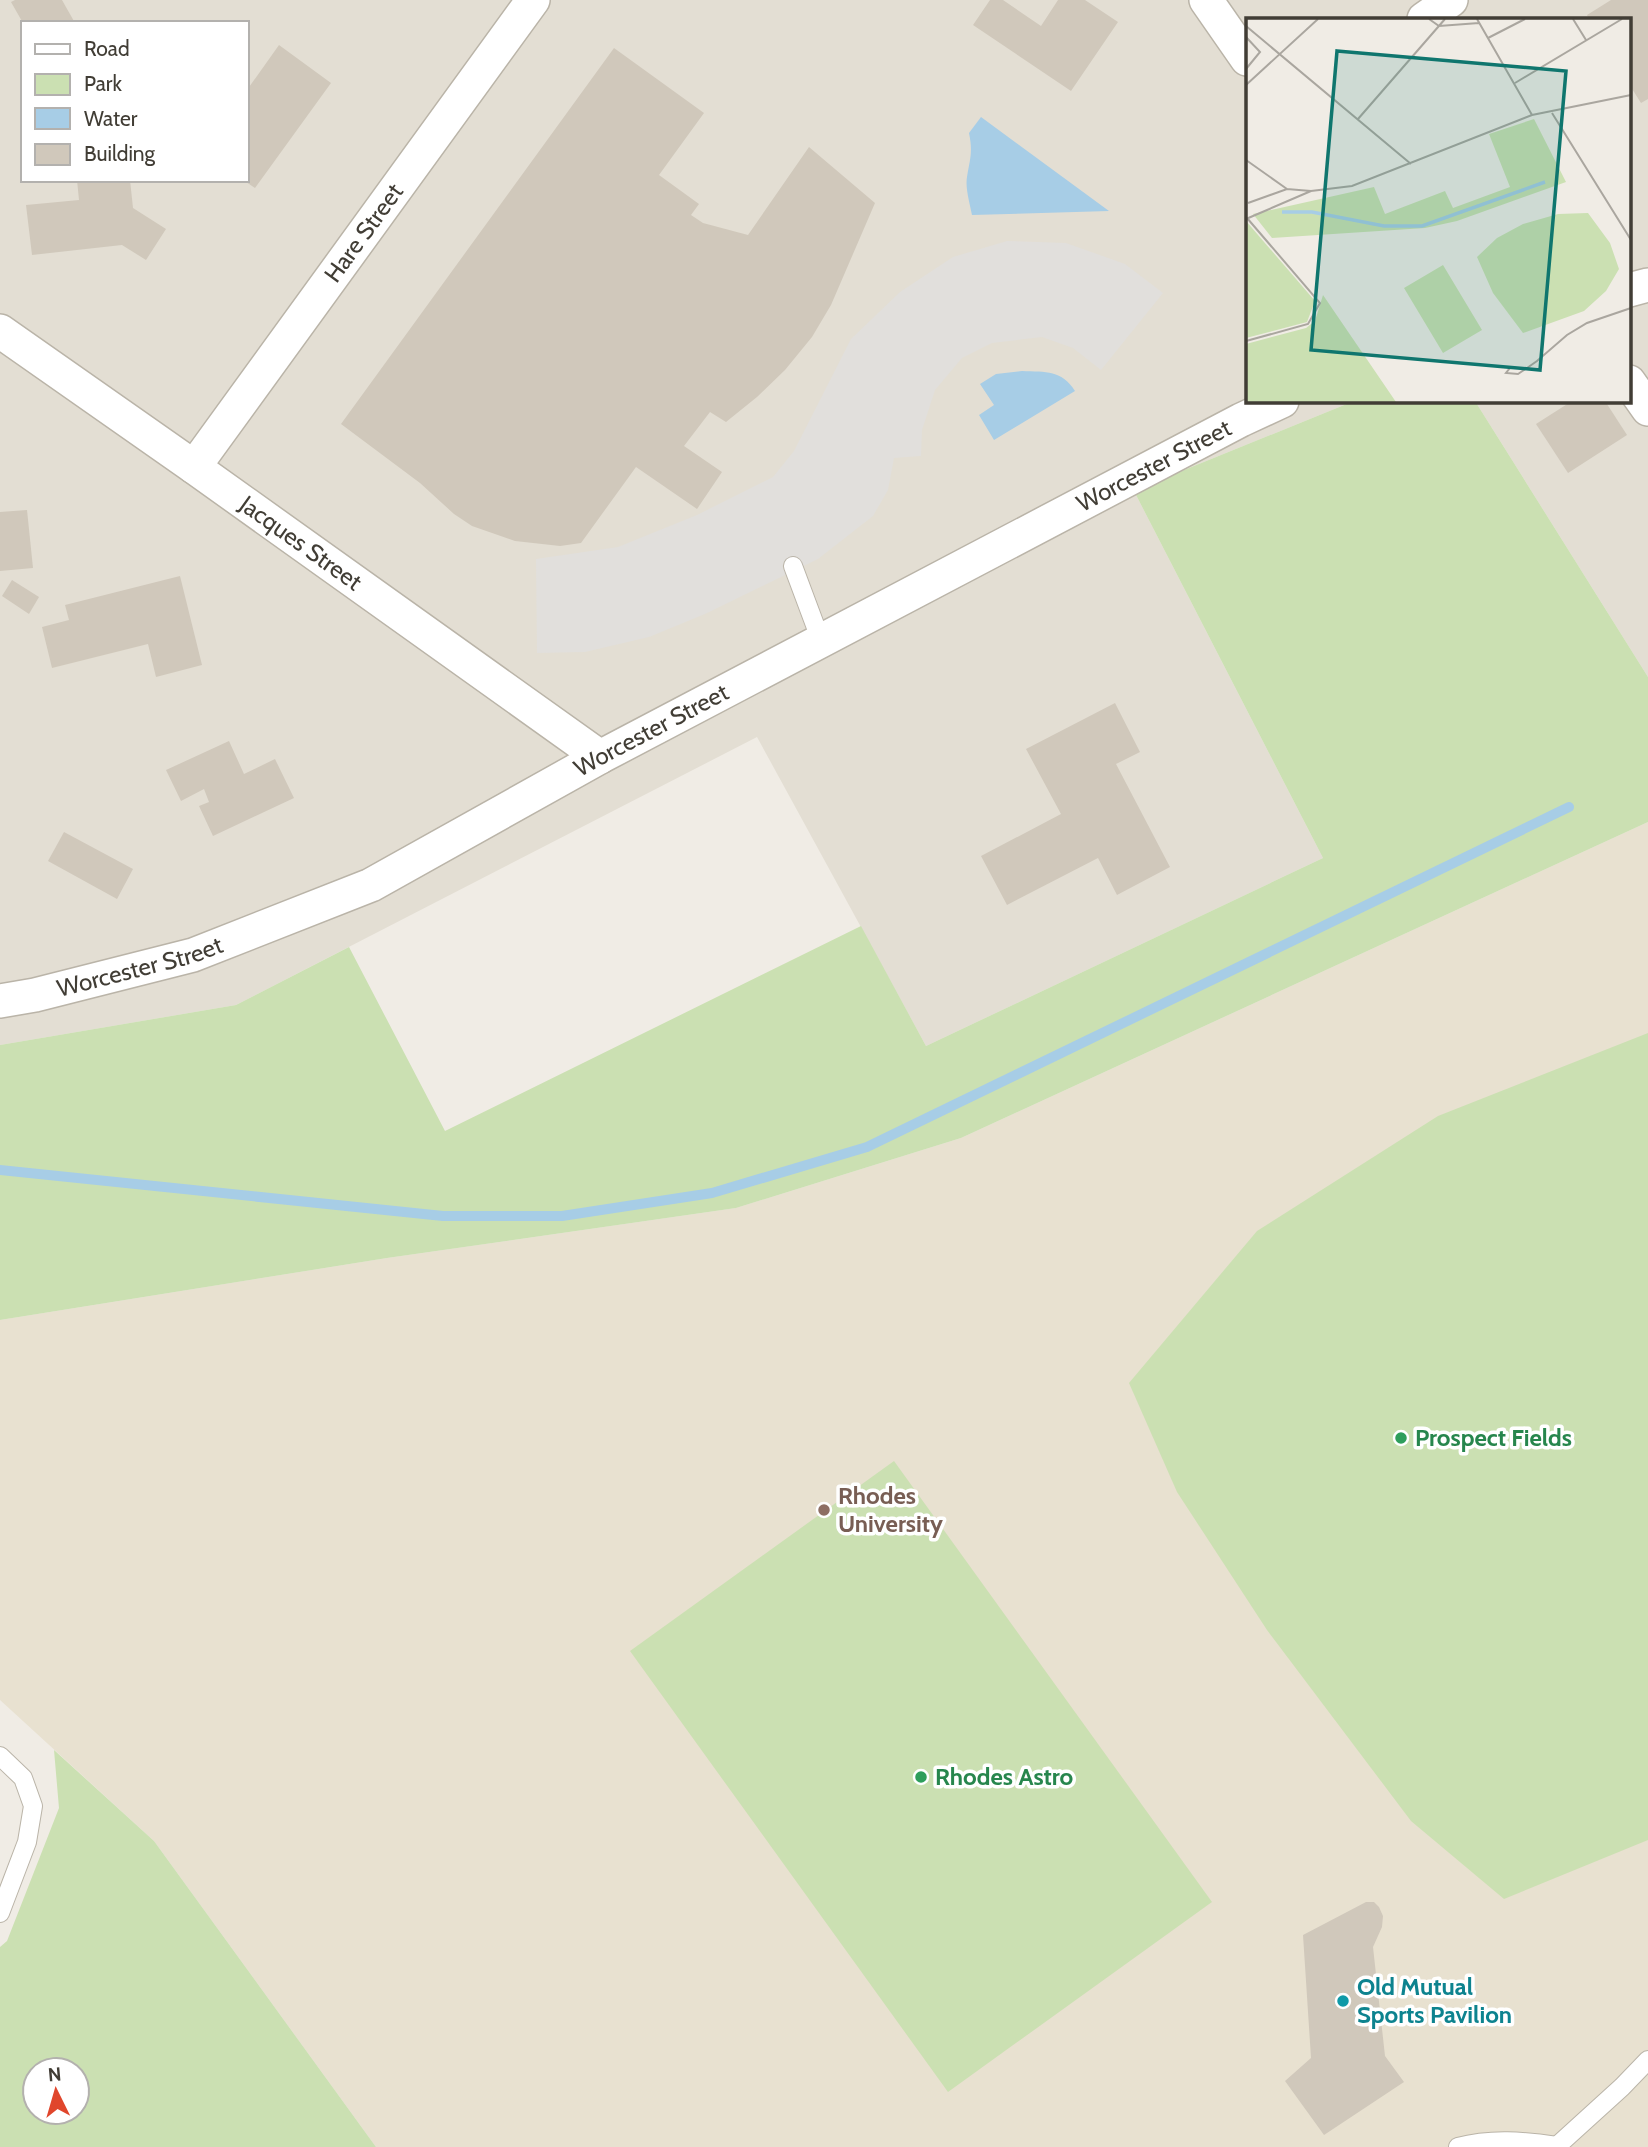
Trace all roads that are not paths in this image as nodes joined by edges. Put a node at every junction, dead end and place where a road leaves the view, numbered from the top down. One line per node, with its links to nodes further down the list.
1 (534, 0): 12 (street, Hare Street)
2 (1206, 0): 5 (street)
3 (1451, 0): 4 (street)
4 (1425, 18)
5 (1246, 58)
6 (1648, 285): 7 (street)
7 (1630, 290)
8 (0, 331): 12 (street, Jacques Street)
9 (1630, 383): 11 (street)
10 (1280, 402): 14 (street, Worcester Street)
11 (1648, 410)
12 (194, 467): 15 (street, Jacques Street)
13 (793, 566): 14 (lane)
14 (821, 641): 15 (street, Worcester Street)
15 (600, 757): 16 (street, Worcester Street)
16 (0, 1000)
17 (0, 1756): 18 (lane)
18 (0, 1913)
19 (1648, 2060): 20 (lane)
20 (1556, 2146): 21 (lane)
21 (1458, 2147)

